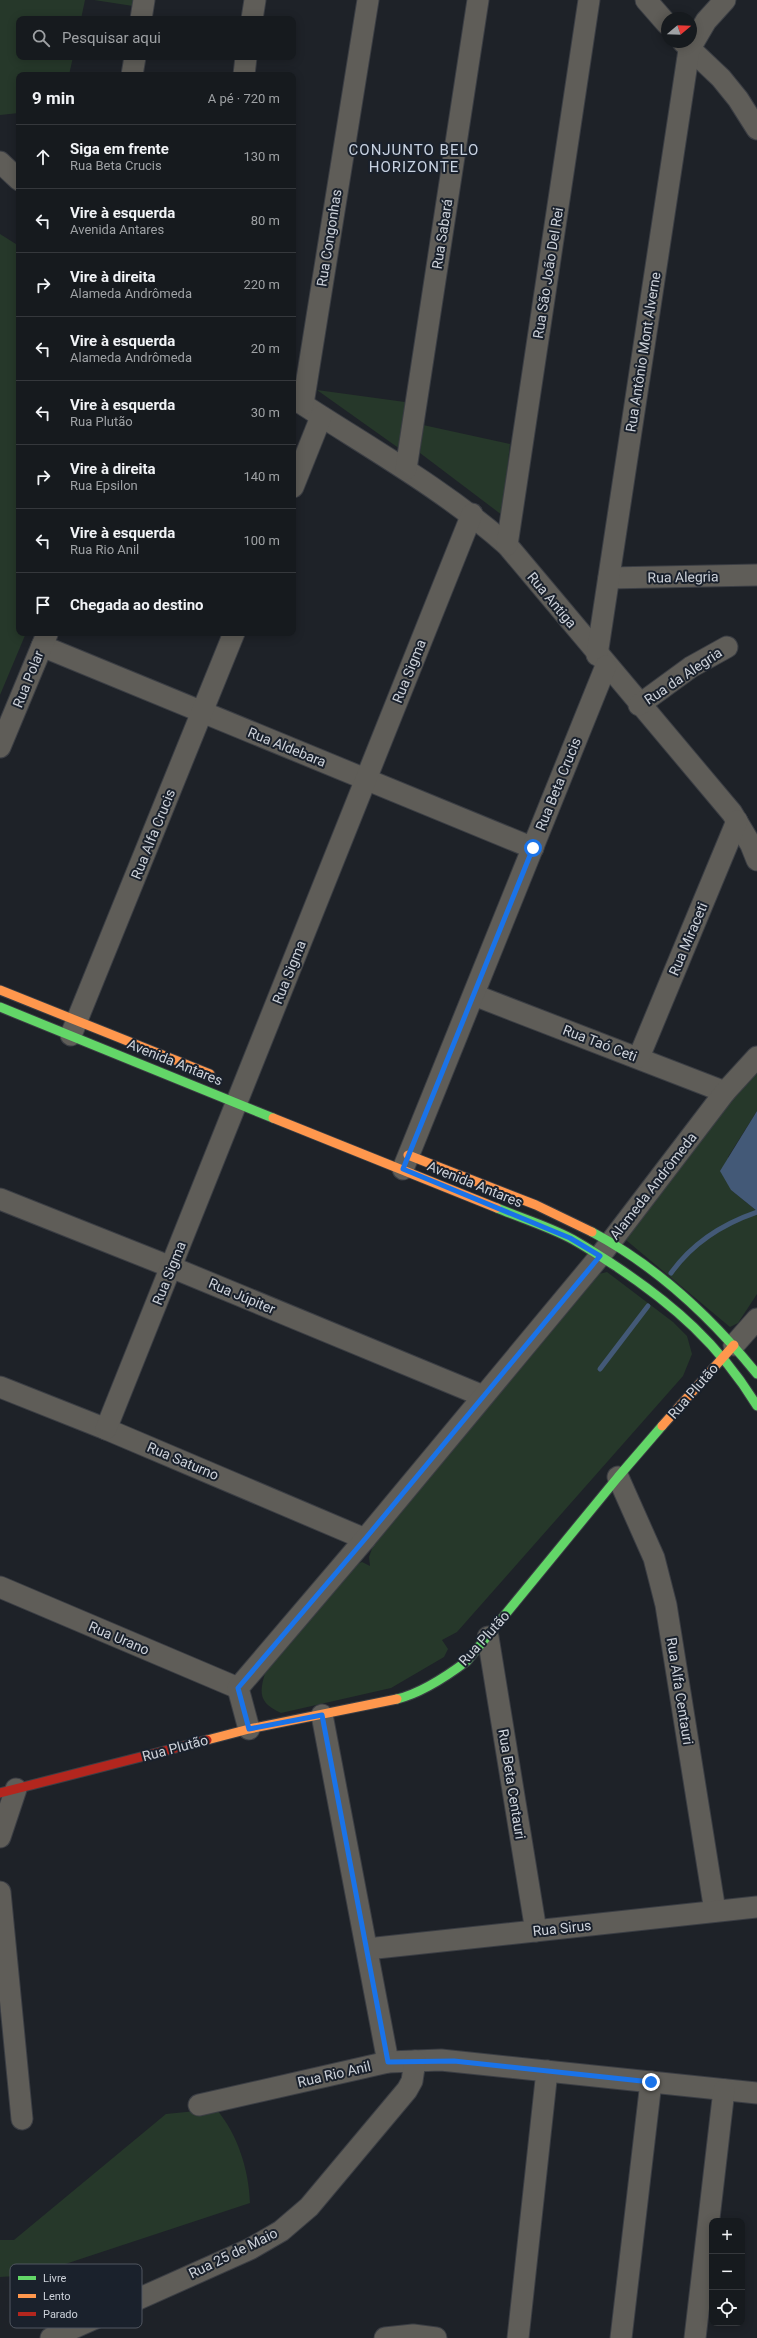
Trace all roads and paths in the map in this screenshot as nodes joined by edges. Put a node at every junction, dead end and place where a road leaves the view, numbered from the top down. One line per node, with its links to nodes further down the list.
1 (144, 0): 8 (street)
2 (255, 0): 9 (street)
3 (368, 0): 21 (street, Rua Congonhas)
4 (478, 0): 23 (street, Rua Sabará)
5 (589, 0): 26 (street, Rua São João Del Rei)
6 (646, 0): 10 (street)
7 (725, 0): 11 (street)
8 (141, 16)
9 (252, 16)
10 (661, 17)
11 (697, 33)
12 (686, 48): 28 (street, Rua Antônio Mont Alverne)
13 (688, 48): 18 (street)
14 (134, 60): 16 (street)
15 (246, 60): 17 (street)
16 (132, 72)
17 (244, 72)
18 (757, 129)
19 (0, 162): 20 (street)
20 (16, 177)
21 (298, 401): 22 (street, Rua Antiga)
22 (322, 417): 23 (street, Rua Antiga); 24 (street)
23 (406, 469): 25 (street, Rua Antiga)
24 (296, 480)
25 (472, 514): 26 (street, Rua Antiga); 36 (street, Rua Sigma)
26 (507, 545): 32 (street, Rua Antiga)
27 (757, 575): 28 (street, Rua Alegria)
28 (609, 578): 32 (street, Rua Antônio Mont Alverne)
29 (233, 636): 34 (street, Rua Alfa Crucis)
30 (44, 639): 34 (street, Rua Aldebara); 35 (street, Rua Polar)
31 (726, 647): 33 (street, Rua da Alegria)
32 (602, 660): 33 (street, Rua Antiga); 38 (street, Rua Beta Crucis)
33 (640, 705): 37 (street, Rua Antiga)
34 (202, 712): 36 (street, Rua Aldebara); 43 (street, Rua Alfa Crucis)
35 (0, 747)
36 (366, 779): 38 (street, Rua Aldebara); 47 (street, Rua Sigma)
37 (737, 821): 39 (street, Rua Antiga); 44 (street, Rua Miraceti)
38 (533, 848): 41 (street, Rua Beta Crucis)
39 (757, 860)
40 (0, 990): 43 (main road, Avenida Antares)
41 (474, 995): 44 (street, Rua Taó Ceti); 49 (street, Rua Beta Crucis)
42 (0, 1007): 43 (main road, Avenida Antares)
43 (74, 1027): 46 (main road, Avenida Antares); 47 (main road, Avenida Antares)
44 (639, 1057): 48 (street, Rua Taó Ceti)
45 (757, 1057): 48 (street, Alameda Andrômeda)
46 (221, 1079)
47 (241, 1091): 49 (main road, Avenida Antares); 52 (street, Rua Sigma)
48 (725, 1092): 51 (street, Alameda Andrômeda)
49 (404, 1159): 51 (main road, Avenida Antares); 51 (main road, Avenida Antares)
50 (0, 1199): 52 (street, Rua Júpiter)
51 (605, 1249): 54 (main road, Avenida Antares); 54 (main road, Avenida Antares); 57 (street, Alameda Andrômeda)
52 (171, 1267): 57 (street, Rua Júpiter); 59 (street, Rua Sigma)
53 (757, 1319): 54 (street, Rua Plutão)
54 (729, 1351): 55 (main road, Avenida Antares); 58 (main road, Avenida Antares); 60 (main road, Rua Plutão)
55 (757, 1374)
56 (0, 1387): 59 (street, Rua Saturno)
57 (483, 1396): 61 (street, Alameda Andrômeda)
58 (757, 1406)
59 (106, 1429): 61 (street, Rua Saturno)
60 (618, 1477): 63 (main road, Rua Plutão); 71 (street, Rua Alfa Centauri)
61 (365, 1539): 64 (street, Alameda Andrômeda)
62 (0, 1587): 64 (street, Rua Urano)
63 (488, 1637): 65 (main road, Rua Plutão); 72 (street, Rua Beta Centauri)
64 (238, 1688): 66 (street)
65 (322, 1715): 66 (main road, Rua Plutão); 73 (street)
66 (249, 1729): 67 (main road, Rua Plutão)
67 (8, 1791): 68 (street)
68 (0, 1837)
69 (0, 1892): 81 (street)
70 (757, 1907): 71 (street, Rua Sirus)
71 (715, 1911): 72 (street, Rua Sirus)
72 (536, 1931): 73 (street, Rua Sirus)
73 (366, 1949): 75 (street)
74 (415, 2061): 75 (street, Rua Rio Anil); 76 (street, Rua Rio Anil); 82 (street, Rua 25 de Maio)
75 (388, 2062): 80 (street, Rua Rio Anil)
76 (547, 2071): 77 (street, Rua Rio Anil); 87 (street)
77 (651, 2082): 78 (street, Rua Rio Anil); 88 (street)
78 (724, 2090): 79 (street, Rua Rio Anil); 89 (street)
79 (757, 2093)
80 (199, 2105)
81 (22, 2119)
82 (142, 2297)
83 (73, 2328): 84 (street, Rua 25 de Maio)
84 (51, 2338)
85 (385, 2338): 86 (street)
86 (436, 2338)
87 (518, 2338)
88 (620, 2338)
89 (695, 2338)

